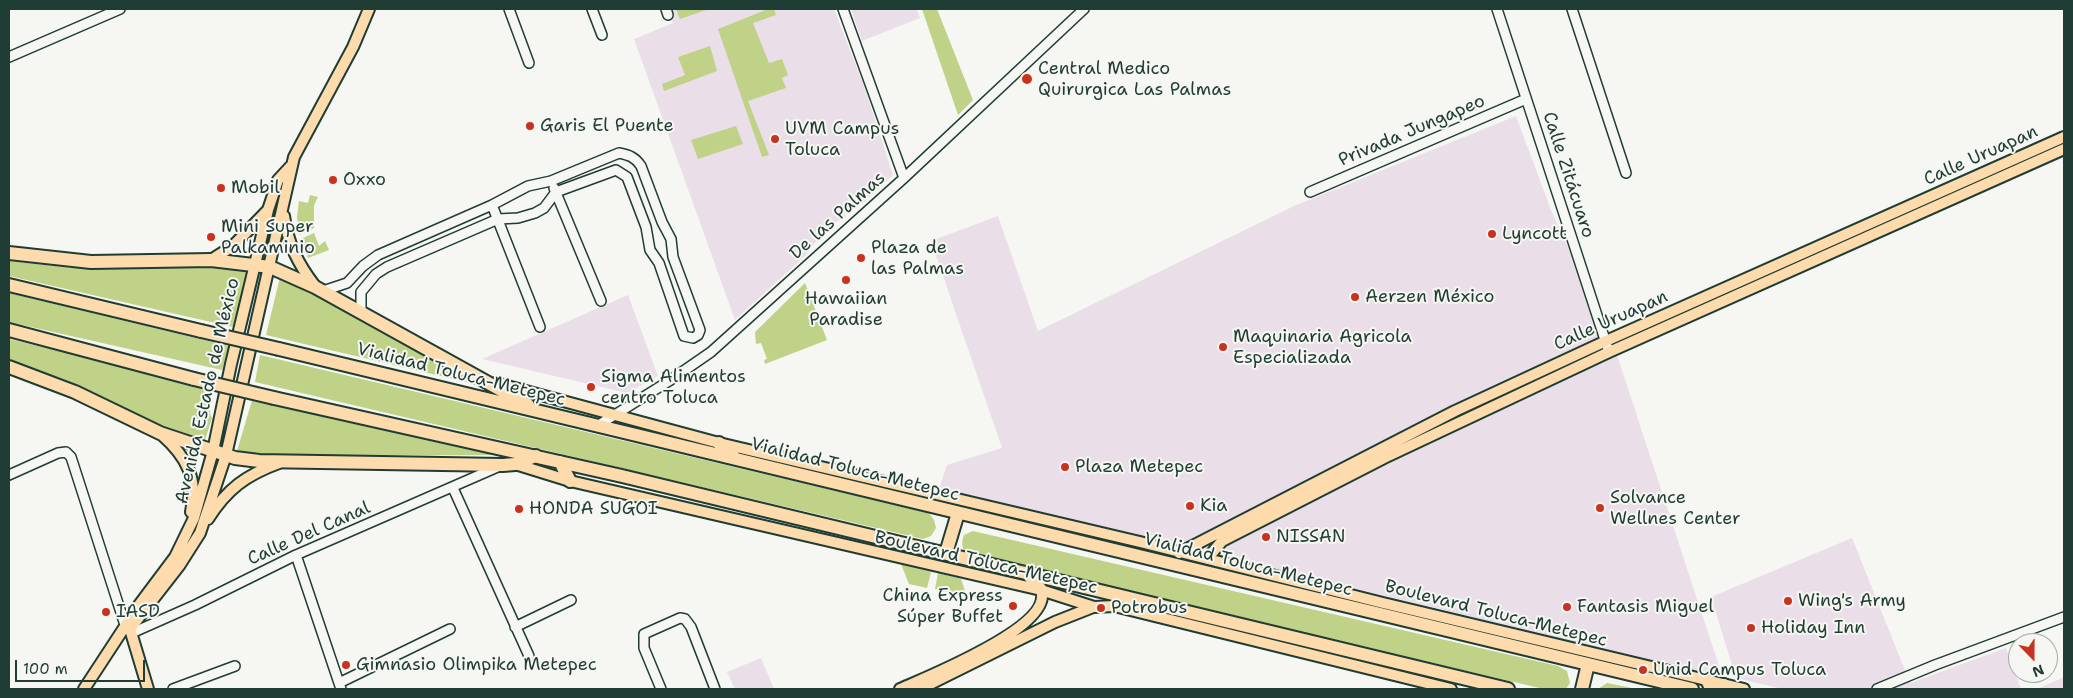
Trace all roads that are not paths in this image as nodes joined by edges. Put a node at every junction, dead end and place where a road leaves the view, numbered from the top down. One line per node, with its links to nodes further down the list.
1 (120, 9): 10 (street)
2 (369, 9): 15 (main road)
3 (509, 9): 11 (street)
4 (592, 9): 9 (street)
5 (843, 9): 17 (street)
6 (1084, 9): 17 (street, De las Palmas)
7 (1497, 9): 12 (street, Calle Zitácuaro)
8 (1572, 9): 16 (street)
9 (602, 35)
10 (9, 57)
11 (529, 63)
12 (1526, 99): 20 (street, Privada Jungapeo); 45 (street, Calle Zitácuaro)
13 (2064, 137): 27 (main road, Calle Uruapan)
14 (2064, 149): 29 (main road, Calle Uruapan)
15 (291, 165): 22 (main road, Avenida Estado de México); 23 (main road, Avenida Estado de México)
16 (1626, 173)
17 (904, 178): 50 (street, De las Palmas)
18 (551, 181): 19 (street); 21 (street); 25 (street)
19 (556, 192): 24 (street); 26 (street); 41 (street)
20 (1310, 192)
21 (492, 205): 24 (street); 34 (street)
22 (268, 210): 31 (main road); 33 (main road, Avenida Estado de México)
23 (283, 210): 35 (main road, Avenida Estado de México); 39 (main road)
24 (498, 219): 36 (street); 43 (street)
25 (662, 222): 26 (street); 30 (street)
26 (646, 228): 32 (street)
27 (1829, 242): 29 (main road); 45 (main road, Calle Uruapan)
28 (9, 253): 31 (highway)
29 (1833, 253): 46 (main road, Calle Uruapan)
30 (673, 257): 32 (street); 32 (street)
31 (210, 260): 33 (highway)
32 (659, 263)
33 (254, 264): 35 (highway); 55 (main road, Avenida Estado de México)
34 (363, 266): 36 (street); 37 (street)
35 (270, 267): 39 (highway); 56 (main road, Avenida Estado de México)
36 (376, 274): 40 (street)
37 (347, 283): 39 (street); 40 (street)
38 (9, 284): 49 (highway, Vialidad Toluca-Metepec, bridge)
39 (319, 289): 42 (highway)
40 (361, 292): 42 (street)
41 (601, 301)
42 (361, 312): 48 (highway)
43 (540, 327)
44 (9, 330): 57 (highway, bridge)
45 (1606, 341): 46 (street, Calle Zitácuaro); 71 (main road, Calle Uruapan)
46 (1609, 352): 73 (main road, Calle Uruapan)
47 (9, 367): 53 (highway)
48 (483, 380): 49 (highway); 50 (main road)
49 (542, 413): 51 (highway, Vialidad Toluca-Metepec)
50 (612, 416): 51 (street, De las Palmas); 52 (main road)
51 (597, 426): 52 (highway, Vialidad Toluca-Metepec)
52 (631, 428): 54 (main road); 58 (highway, Vialidad Toluca-Metepec)
53 (160, 432): 55 (highway); 69 (main road)
54 (719, 444): 58 (highway); 65 (main road)
55 (213, 451): 56 (highway); 69 (main road, Avenida Estado de México)
56 (226, 455): 59 (highway); 68 (main road, Avenida Estado de México)
57 (536, 456): 60 (highway); 61 (highway)
58 (736, 459): 66 (highway, Vialidad Toluca-Metepec)
59 (283, 461): 61 (highway); 68 (main road)
60 (560, 462): 63 (highway); 70 (highway)
61 (509, 464): 63 (main road, Boulevard Toluca-Metepec); 64 (street, Calle Del Canal)
62 (9, 475): 84 (street)
63 (570, 481): 77 (main road, Boulevard Toluca-Metepec)
64 (453, 488): 72 (street, Calle Del Canal); 83 (street)
65 (931, 493): 66 (highway)
66 (941, 505): 67 (highway, Vialidad Toluca-Metepec); 71 (main road, Boulevard Toluca-Metepec)
67 (958, 513): 70 (highway); 75 (highway, Vialidad Toluca-Metepec)
68 (200, 533): 84 (main road, Avenida Estado de México)
69 (187, 534): 84 (main road, Avenida Estado de México)
70 (946, 553): 74 (highway)
71 (1179, 553): 73 (main road, Boulevard Toluca-Metepec)
72 (296, 555): 84 (street, Calle Del Canal); 91 (street)
73 (1206, 560): 75 (main road, Boulevard Toluca-Metepec)
74 (1027, 573): 76 (highway); 77 (highway)
75 (1247, 576): 89 (highway, Vialidad Toluca-Metepec); 92 (main road, Boulevard Toluca-Metepec)
76 (1067, 583): 77 (highway); 78 (highway)
77 (1045, 591): 81 (main road, Boulevard Toluca-Metepec); 99 (main road)
78 (1130, 599): 80 (highway); 102 (highway)
79 (571, 600): 83 (street)
80 (1114, 606): 81 (main road, Boulevard Toluca-Metepec); 101 (main road, Boulevard Toluca-Metepec)
81 (1094, 607): 100 (main road)
82 (2064, 617): 106 (street)
83 (515, 626): 88 (street)
84 (127, 627): 86 (main road); 87 (main road)
85 (450, 628): 91 (street)
86 (115, 643): 87 (main road); 94 (main road)
87 (134, 646): 95 (main road)
88 (529, 656)
89 (1588, 664): 103 (highway); 104 (highway, Vialidad Toluca-Metepec)
90 (235, 666): 96 (street)
91 (340, 686)
92 (1710, 686): 93 (main road, Boulevard Toluca-Metepec)
93 (1722, 687): 105 (main road, Boulevard Toluca-Metepec)
94 (84, 689)
95 (148, 689)
96 (173, 689)
97 (661, 689): 98 (street)
98 (715, 689)
99 (900, 689)
100 (920, 689)
101 (1451, 689)
102 (1508, 689)
103 (1582, 689)
104 (1692, 689)
105 (1744, 689)
106 (1877, 689)

